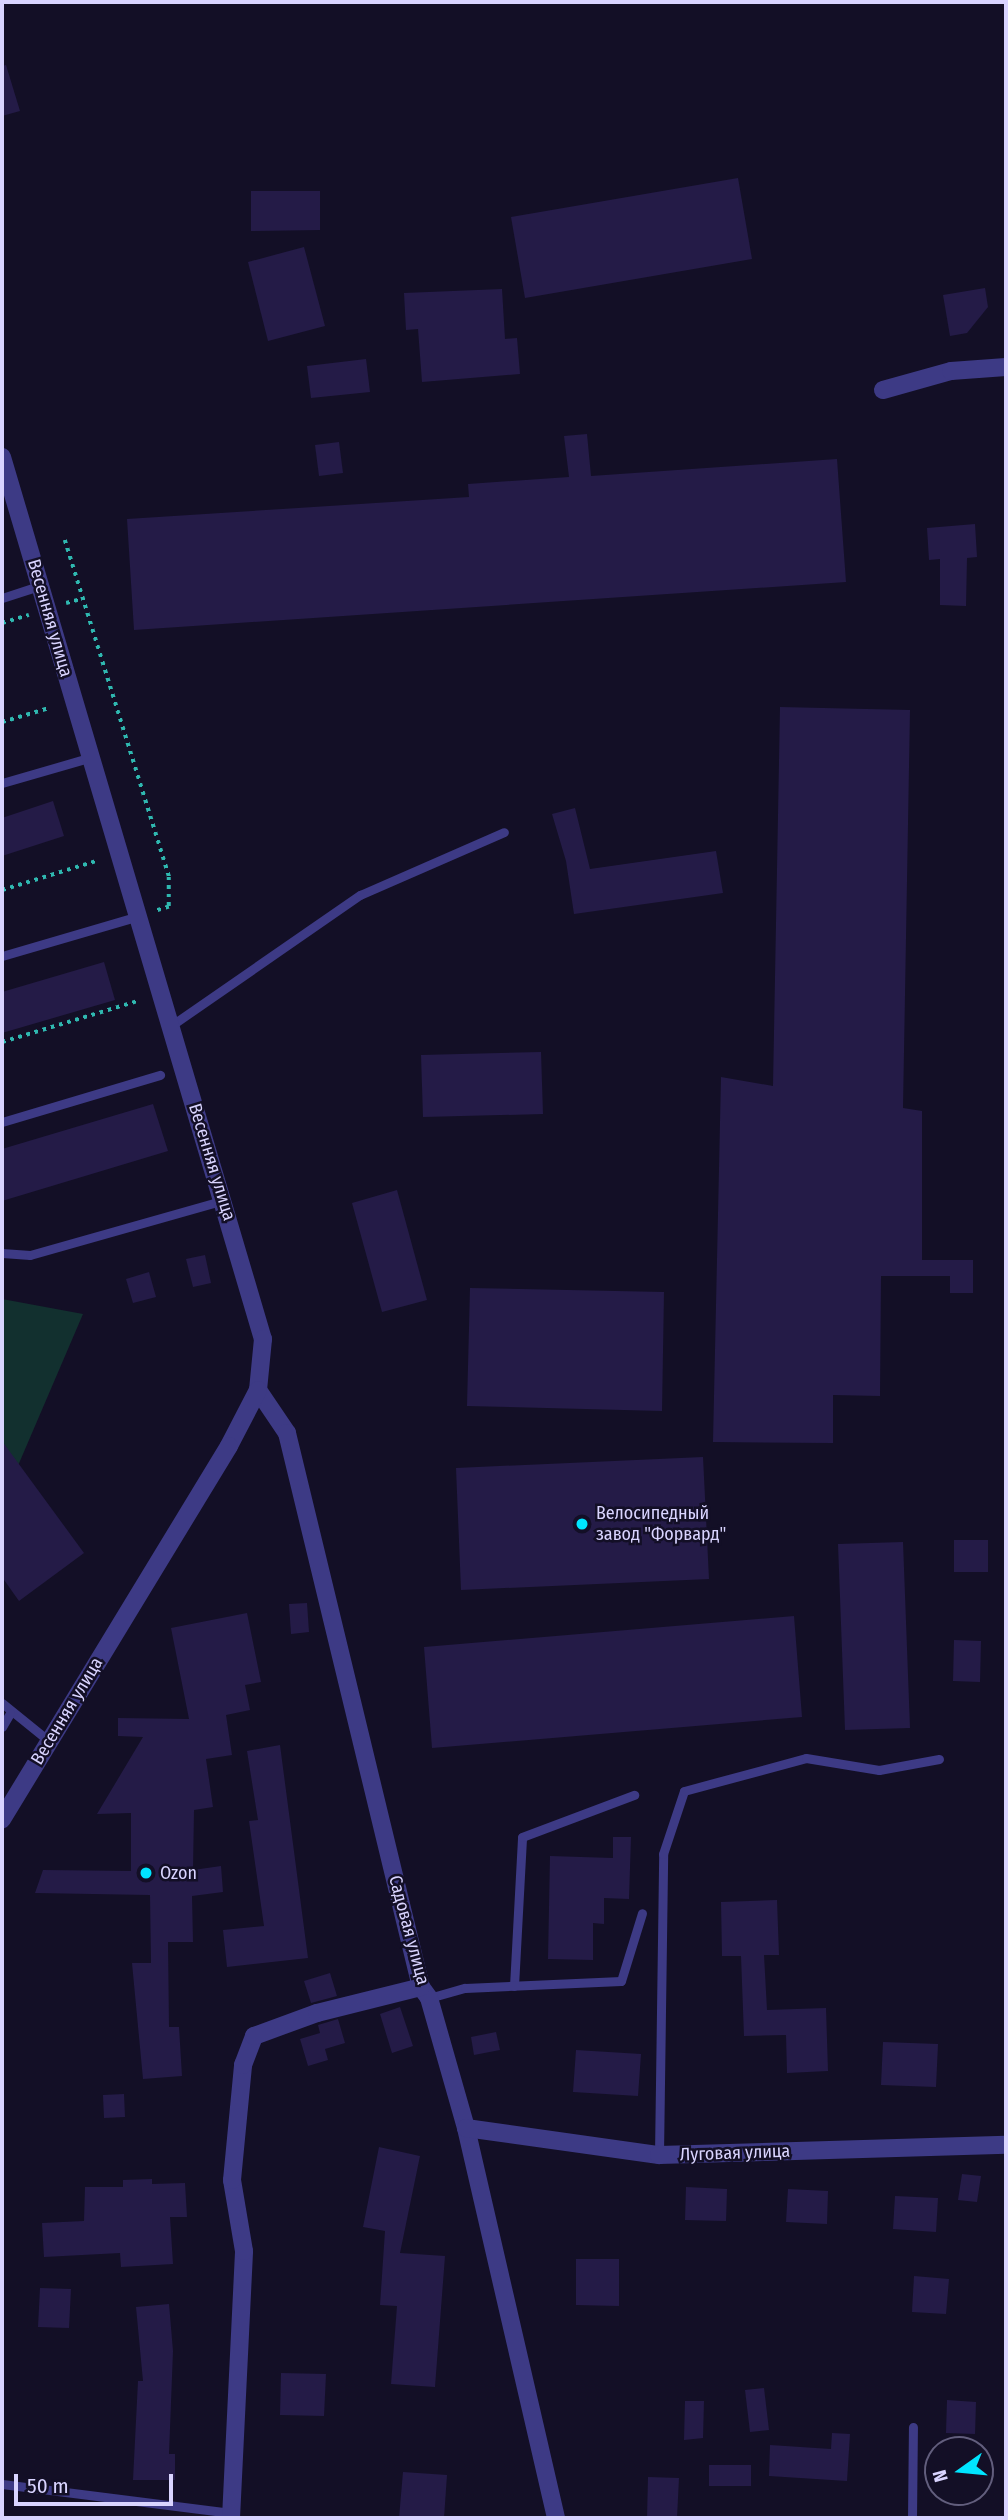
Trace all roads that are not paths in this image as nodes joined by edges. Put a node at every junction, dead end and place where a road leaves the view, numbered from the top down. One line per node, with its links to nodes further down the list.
1 (1006, 368): 2 (street)
2 (883, 390)
3 (2, 457): 4 (street, Весенняя улица)
4 (41, 586): 5 (lane); 6 (street, Весенняя улица)
5 (2, 598)
6 (92, 757): 7 (lane); 9 (street, Весенняя улица)
7 (2, 783)
8 (504, 832): 11 (lane)
9 (139, 916): 10 (lane); 11 (street, Весенняя улица)
10 (2, 956)
11 (172, 1025): 14 (street, Весенняя улица)
12 (160, 1075): 13 (lane)
13 (2, 1122)
14 (224, 1200): 15 (lane); 16 (street, Весенняя улица)
15 (2, 1253)
16 (258, 1390): 20 (street, Весенняя улица); 26 (street, Садовая улица)
17 (2, 1703): 18 (lane)
18 (10, 1713): 19 (lane); 20 (lane)
19 (2, 1727)
20 (49, 1741): 23 (street, Весенняя улица)
21 (939, 1759): 29 (lane)
22 (634, 1795): 25 (lane)
23 (2, 1819)
24 (642, 1913): 25 (lane)
25 (514, 1986): 26 (lane)
26 (425, 1992): 27 (street, Садовая улица); 32 (street)
27 (466, 2128): 29 (street, Луговая улица); 33 (street, Садовая улица)
28 (1006, 2145): 29 (street, Луговая улица)
29 (659, 2155)
30 (913, 2427): 34 (lane)
31 (2, 2484): 32 (lane)
32 (231, 2516)
33 (556, 2518)
34 (912, 2518)

